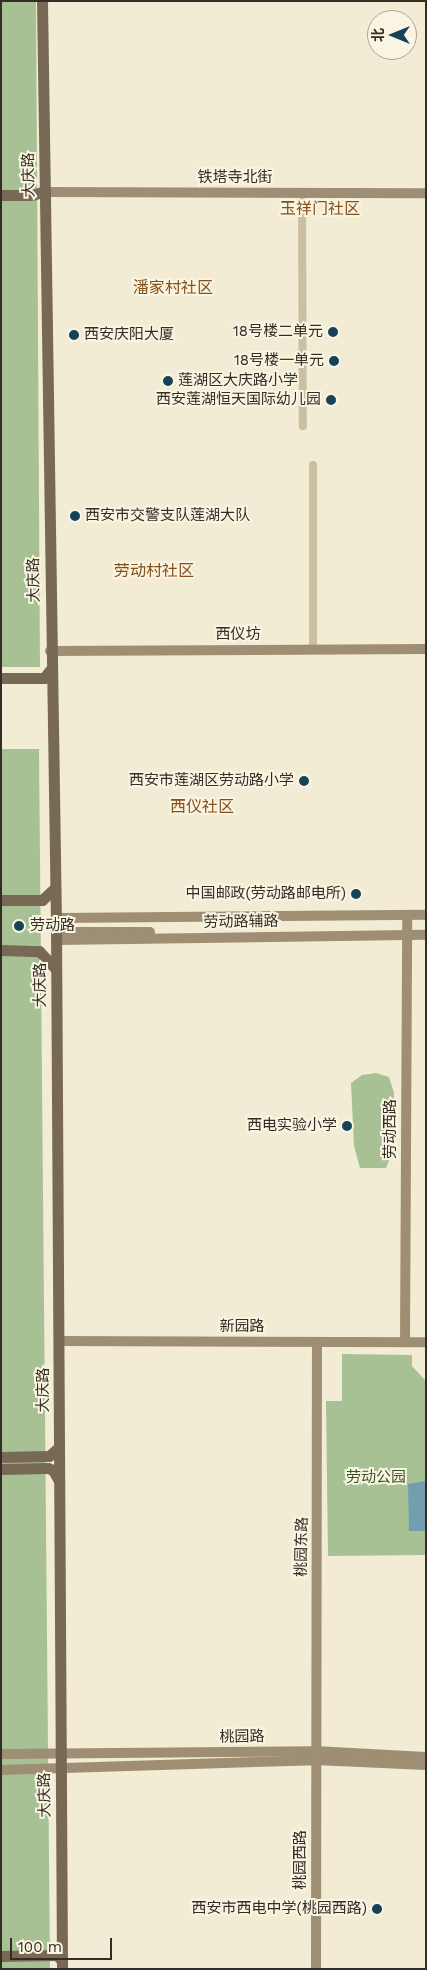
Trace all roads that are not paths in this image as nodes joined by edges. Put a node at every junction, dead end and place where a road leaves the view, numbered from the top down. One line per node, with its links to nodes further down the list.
1 (42, 1): 2 (main road, 大庆路)
2 (45, 192): 4 (street, 铁塔寺北街); 5 (main road); 7 (main road, 大庆路)
3 (426, 193): 4 (street, 铁塔寺北街)
4 (302, 194): 8 (street)
5 (1, 195)
6 (1, 202): 7 (main road)
7 (45, 205): 12 (main road, 大庆路)
8 (303, 426)
9 (313, 465): 11 (street)
10 (426, 649): 11 (street, 西仪坊)
11 (313, 650): 12 (street, 西仪坊)
12 (50, 651): 13 (main road, 大庆路)
13 (50, 670): 14 (main road); 16 (main road, 大庆路)
14 (1, 678)
15 (1, 684): 16 (main road)
16 (51, 690): 17 (main road, 大庆路)
17 (55, 888): 18 (main road); 22 (main road, 大庆路)
18 (1, 900)
19 (426, 915): 21 (street, 劳动路辅路)
20 (426, 921): 21 (street)
21 (407, 925): 22 (street, 劳动路辅路); 22 (street); 23 (street); 24 (street, 劳动路辅路); 29 (street, 劳动西路)
22 (56, 929): 26 (main road, 大庆路)
23 (426, 929)
24 (426, 935)
25 (1, 950): 26 (main road)
26 (56, 969): 27 (main road, 大庆路)
27 (58, 1341): 28 (street, 新园路); 31 (main road, 大庆路)
28 (317, 1342): 29 (street, 新园路); 37 (street, 桃园东路)
29 (405, 1342): 30 (street, 新园路)
30 (426, 1342)
31 (59, 1447): 32 (main road); 34 (main road, 大庆路)
32 (1, 1457)
33 (1, 1469): 34 (main road)
34 (59, 1481): 36 (main road, 大庆路)
35 (1, 1754): 36 (street, 桃园路)
36 (59, 1754): 37 (street, 桃园路); 40 (main road, 大庆路)
37 (315, 1756): 38 (street, 桃园路); 39 (street, 桃园路); 40 (street, 桃园路); 46 (street, 桃园西路)
38 (426, 1756)
39 (426, 1765)
40 (60, 1766): 41 (street, 桃园路); 42 (main road, 大庆路)
41 (1, 1770)
42 (62, 1946): 43 (main road); 45 (main road, 大庆路)
43 (1, 1952)
44 (1, 1956): 45 (main road)
45 (62, 1965)
46 (316, 1969)

